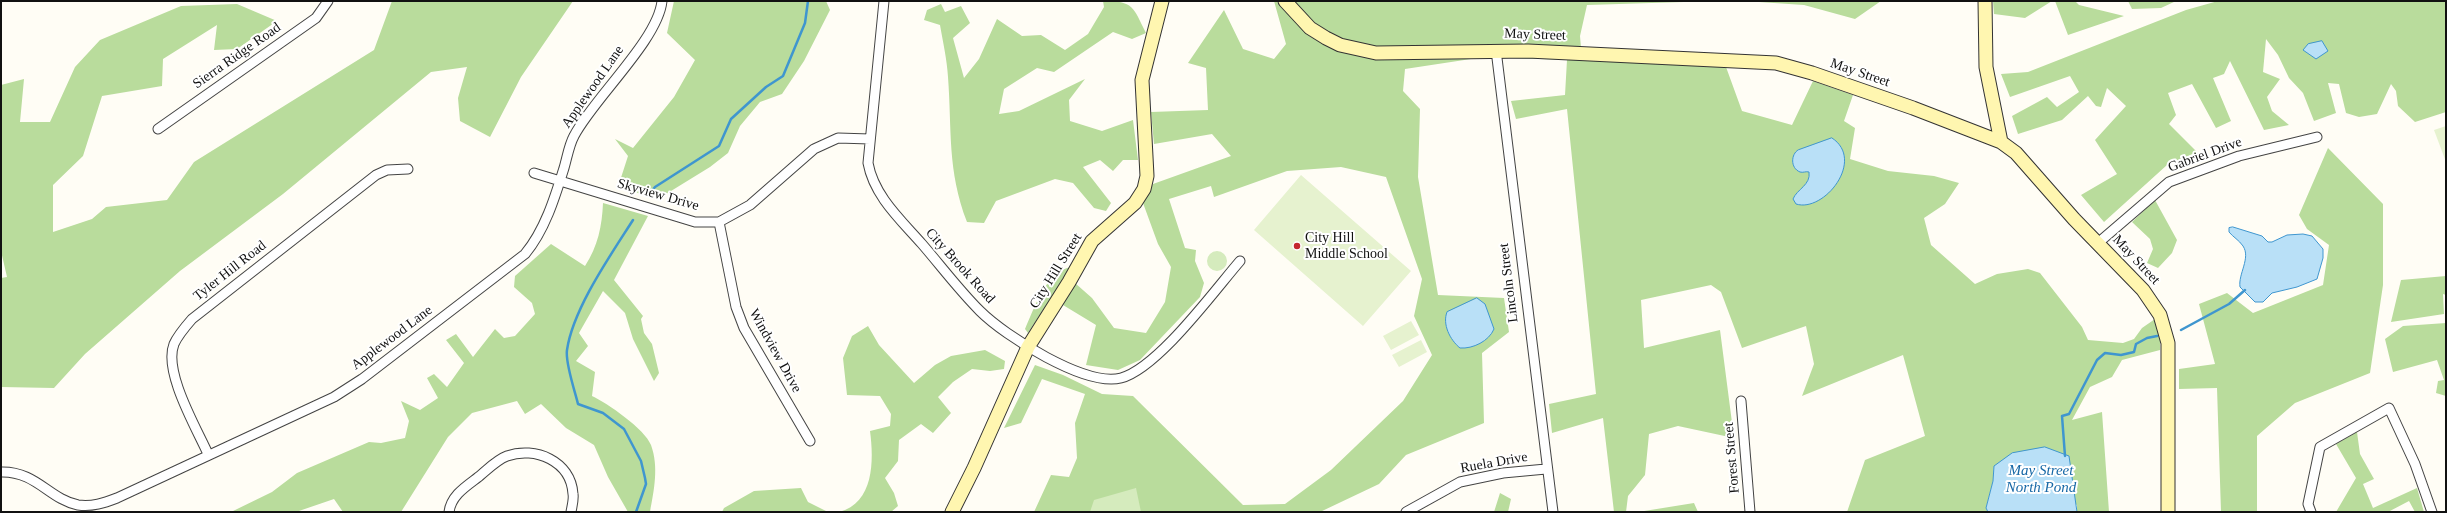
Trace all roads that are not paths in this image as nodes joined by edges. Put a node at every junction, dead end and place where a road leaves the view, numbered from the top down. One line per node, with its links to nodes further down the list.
1 (328, 1): 8 (street, Sierra Ridge Road)
2 (662, 1): 14 (street, Applewood Lane)
3 (884, 1): 10 (street, City Brook Road)
4 (1162, 1): 18 (street, City Hill Street)
5 (1285, 1): 7 (street, May Street)
6 (1986, 1): 11 (street)
7 (1496, 50): 11 (street, May Street); 22 (street, Lincoln Street)
8 (158, 130)
9 (2317, 137): 16 (street, Gabriel Drive)
10 (870, 139): 15 (street, Skyview Drive); 18 (street, City Brook Road)
11 (2001, 142): 16 (street, May Street)
12 (408, 169): 21 (street, Tyler Hill Road)
13 (534, 173): 14 (street, Skyview Drive)
14 (560, 181): 15 (street, Skyview Drive); 21 (street, Applewood Lane)
15 (719, 222): 20 (street, Windview Drive)
16 (2098, 243): 30 (street, May Street)
17 (1240, 261): 18 (street, City Brook Road)
18 (1028, 347): 26 (street, City Hill Street)
19 (1741, 401): 29 (street, Forest Street)
20 (810, 441)
21 (208, 454): 23 (street, Applewood Lane)
22 (1546, 469): 27 (street, Ruela Drive); 28 (street, Lincoln Street)
23 (1, 472)
24 (449, 512): 25 (street)
25 (571, 512)
26 (952, 512)
27 (1406, 512)
28 (1553, 512)
29 (1750, 512)
30 (2168, 512)
31 (2311, 512): 32 (street)
32 (2432, 512)

